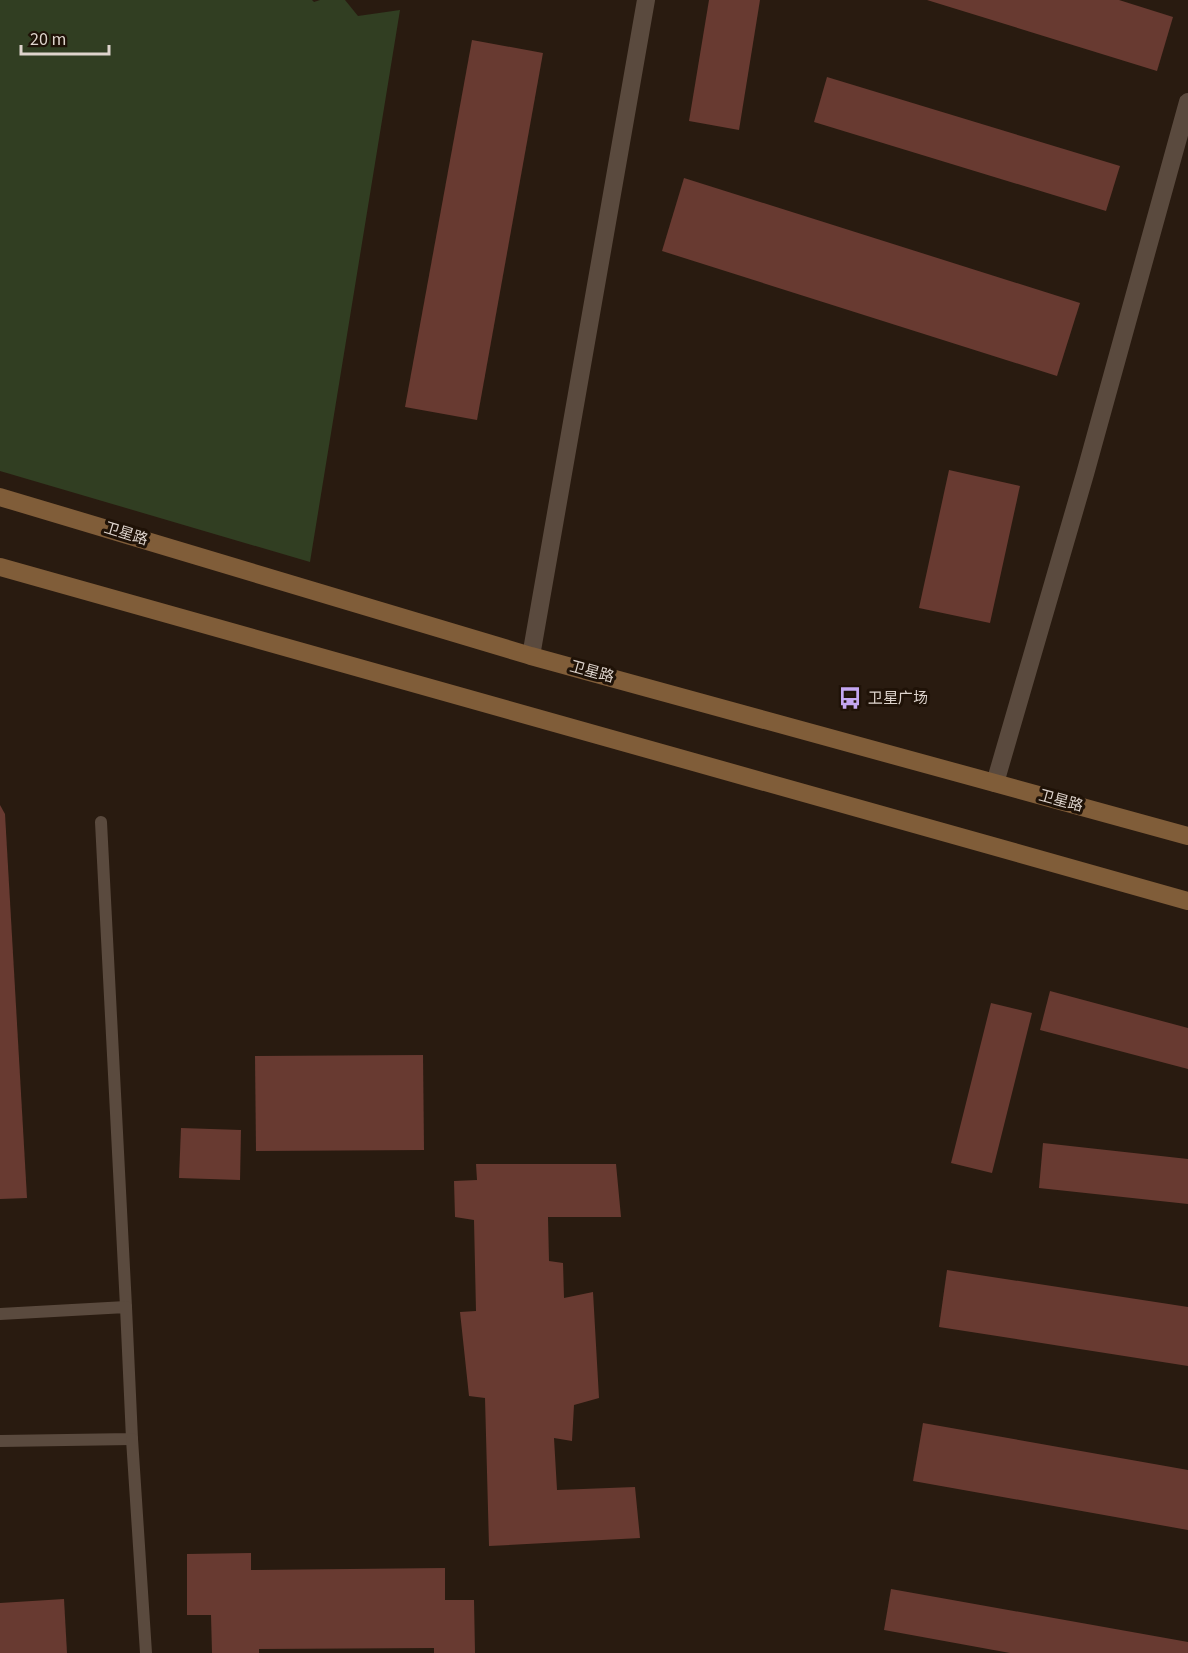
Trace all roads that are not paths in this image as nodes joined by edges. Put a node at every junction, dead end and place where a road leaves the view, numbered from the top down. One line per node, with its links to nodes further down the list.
1 (646, 0): 5 (street)
2 (1188, 102): 6 (street)
3 (0, 497): 5 (main road, 卫星路)
4 (0, 567): 9 (main road)
5 (531, 656): 6 (main road, 卫星路)
6 (995, 783): 8 (main road, 卫星路)
7 (101, 822): 10 (lane)
8 (1188, 836)
9 (1188, 901)
10 (126, 1307): 11 (lane); 12 (lane)
11 (0, 1314)
12 (132, 1439): 13 (lane); 14 (lane)
13 (0, 1441)
14 (146, 1653)

